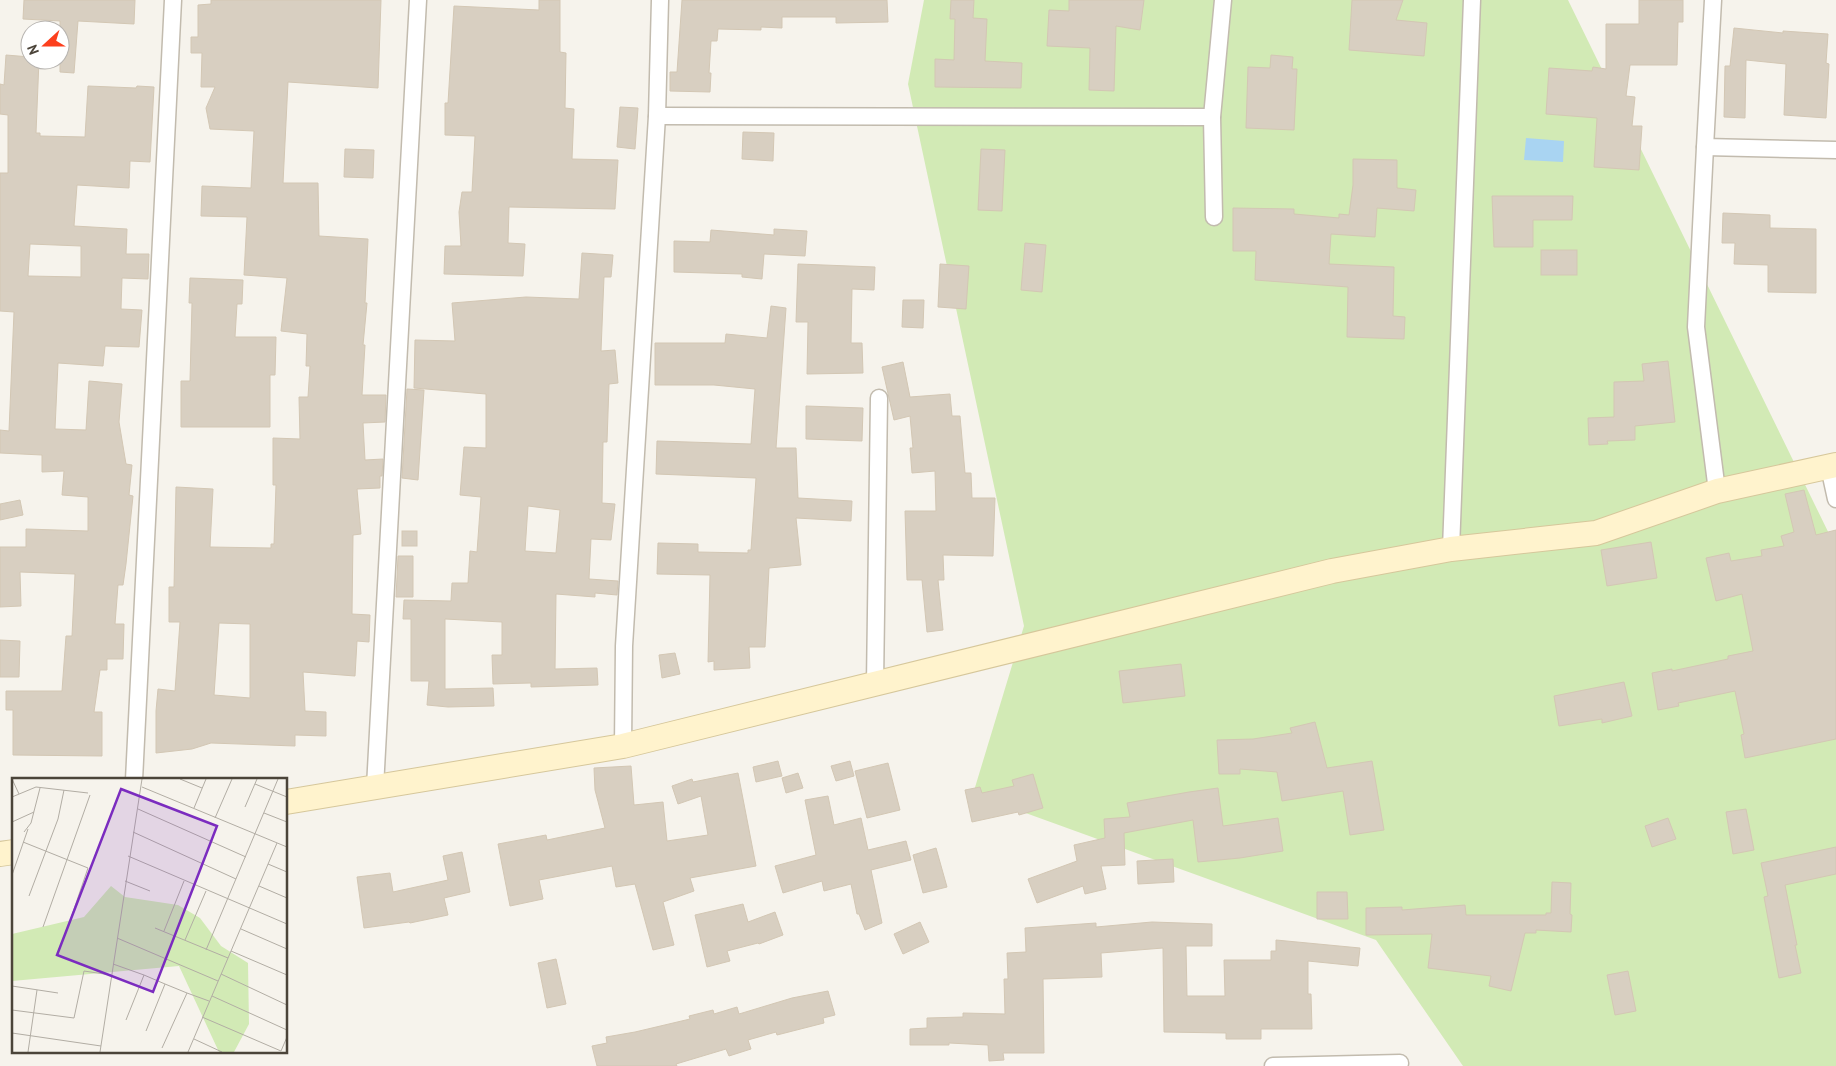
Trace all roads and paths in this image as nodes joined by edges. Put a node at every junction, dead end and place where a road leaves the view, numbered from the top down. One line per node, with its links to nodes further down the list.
1 (173, 0): 19 (street)
2 (418, 0): 20 (street)
3 (660, 0): 7 (street)
4 (1222, 0): 8 (street)
5 (1472, 0): 16 (street)
6 (1713, 0): 9 (street)
7 (657, 116): 8 (street); 18 (street)
8 (1212, 116): 11 (street)
9 (1706, 147): 10 (street); 14 (street)
10 (1836, 150)
11 (1214, 217)
12 (879, 398): 17 (street)
13 (1832, 466): 14 (street); 15 (street)
14 (1717, 491): 16 (street)
15 (1836, 499)
16 (1451, 549): 17 (street)
17 (875, 684): 18 (street)
18 (623, 746): 20 (street)
19 (134, 778)
20 (375, 787): 21 (street)
21 (288, 802)
22 (1400, 1063): 23 (street)
23 (1272, 1066)

